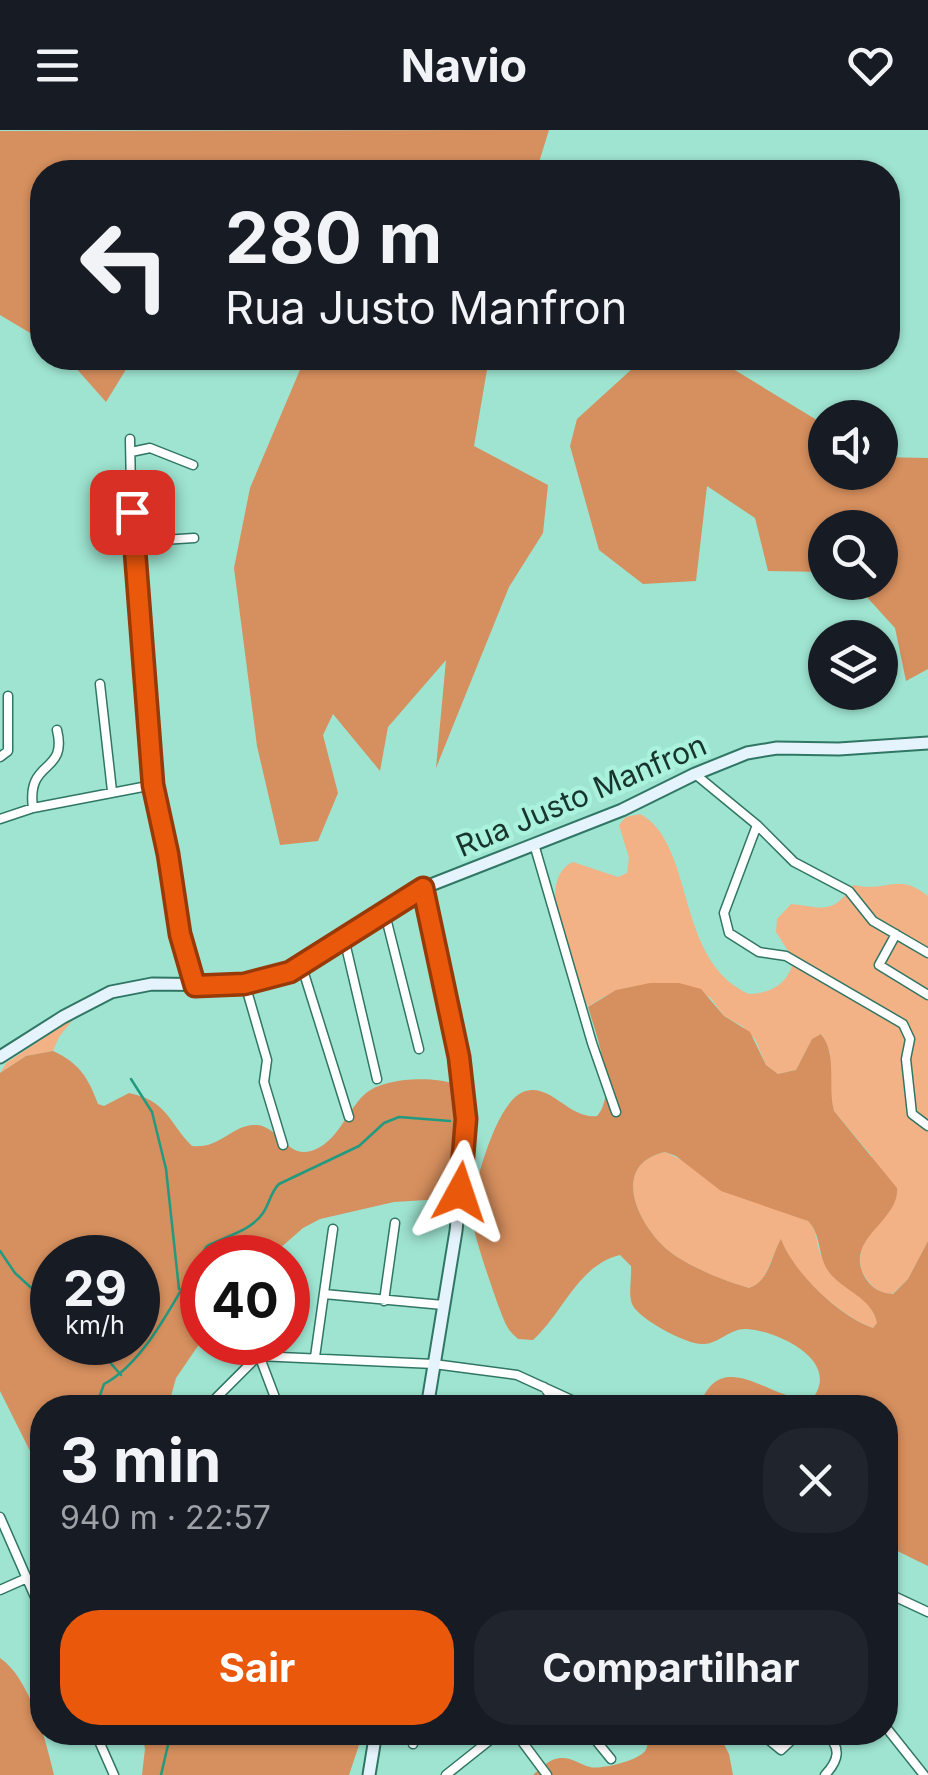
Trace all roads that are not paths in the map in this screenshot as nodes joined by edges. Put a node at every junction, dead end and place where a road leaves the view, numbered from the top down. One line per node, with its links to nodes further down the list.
1 (130, 439): 2 (street)
2 (131, 452): 3 (street); 5 (street)
3 (192, 465)
4 (194, 538): 5 (street)
5 (132, 542): 12 (street)
6 (100, 684): 13 (street)
7 (8, 696): 10 (street)
8 (56, 730): 14 (street)
9 (928, 743): 11 (main road, Rua Justo Manfron)
10 (0, 757)
11 (695, 774): 16 (street); 17 (main road, Rua Justo Manfron)
12 (153, 785): 13 (street); 25 (street)
13 (112, 791): 14 (street)
14 (33, 808): 15 (street)
15 (0, 819)
16 (757, 824): 20 (street); 32 (street)
17 (534, 844): 18 (main road, Rua Justo Manfron); 30 (street)
18 (423, 888): 19 (main road, Rua Justo Manfron); 38 (main road)
19 (384, 910): 21 (main road, Rua Justo Manfron); 27 (street)
20 (896, 934): 22 (street); 26 (street)
21 (344, 938): 23 (main road, Rua Justo Manfron); 29 (street)
22 (928, 952)
23 (302, 967): 24 (main road, Rua Justo Manfron); 31 (street)
24 (244, 984): 25 (main road, Rua Justo Manfron); 33 (street)
25 (195, 986): 28 (main road, Rua Justo Manfron)
26 (928, 995)
27 (420, 1050)
28 (0, 1057)
29 (377, 1079)
30 (616, 1112)
31 (349, 1117)
32 (928, 1126)
33 (283, 1144)
34 (395, 1223): 37 (street)
35 (333, 1229): 36 (street)
36 (324, 1294): 37 (street); 40 (street)
37 (384, 1300): 38 (street)
38 (444, 1305): 41 (main road)
39 (310, 1357): 40 (street)
40 (315, 1357): 41 (street)
41 (434, 1364): 44 (street); 47 (main road)
42 (249, 1365): 45 (street)
43 (262, 1365): 46 (street)
44 (542, 1384): 48 (street); 49 (street)
45 (219, 1395)
46 (274, 1395)
47 (429, 1395)
48 (550, 1395)
49 (564, 1395)
50 (0, 1517): 51 (street)
51 (27, 1578): 52 (street); 53 (street)
52 (30, 1585)
53 (0, 1590)
54 (898, 1598): 55 (street)
55 (928, 1612)
56 (898, 1742): 69 (street)
57 (101, 1745): 64 (street)
58 (374, 1745): 65 (main road)
59 (484, 1745): 66 (street)
60 (525, 1745): 67 (street)
61 (600, 1745): 63 (street)
62 (835, 1745): 68 (street)
63 (611, 1759)
64 (114, 1775)
65 (369, 1775)
66 (446, 1775)
67 (547, 1775)
68 (825, 1775)
69 (924, 1775)

